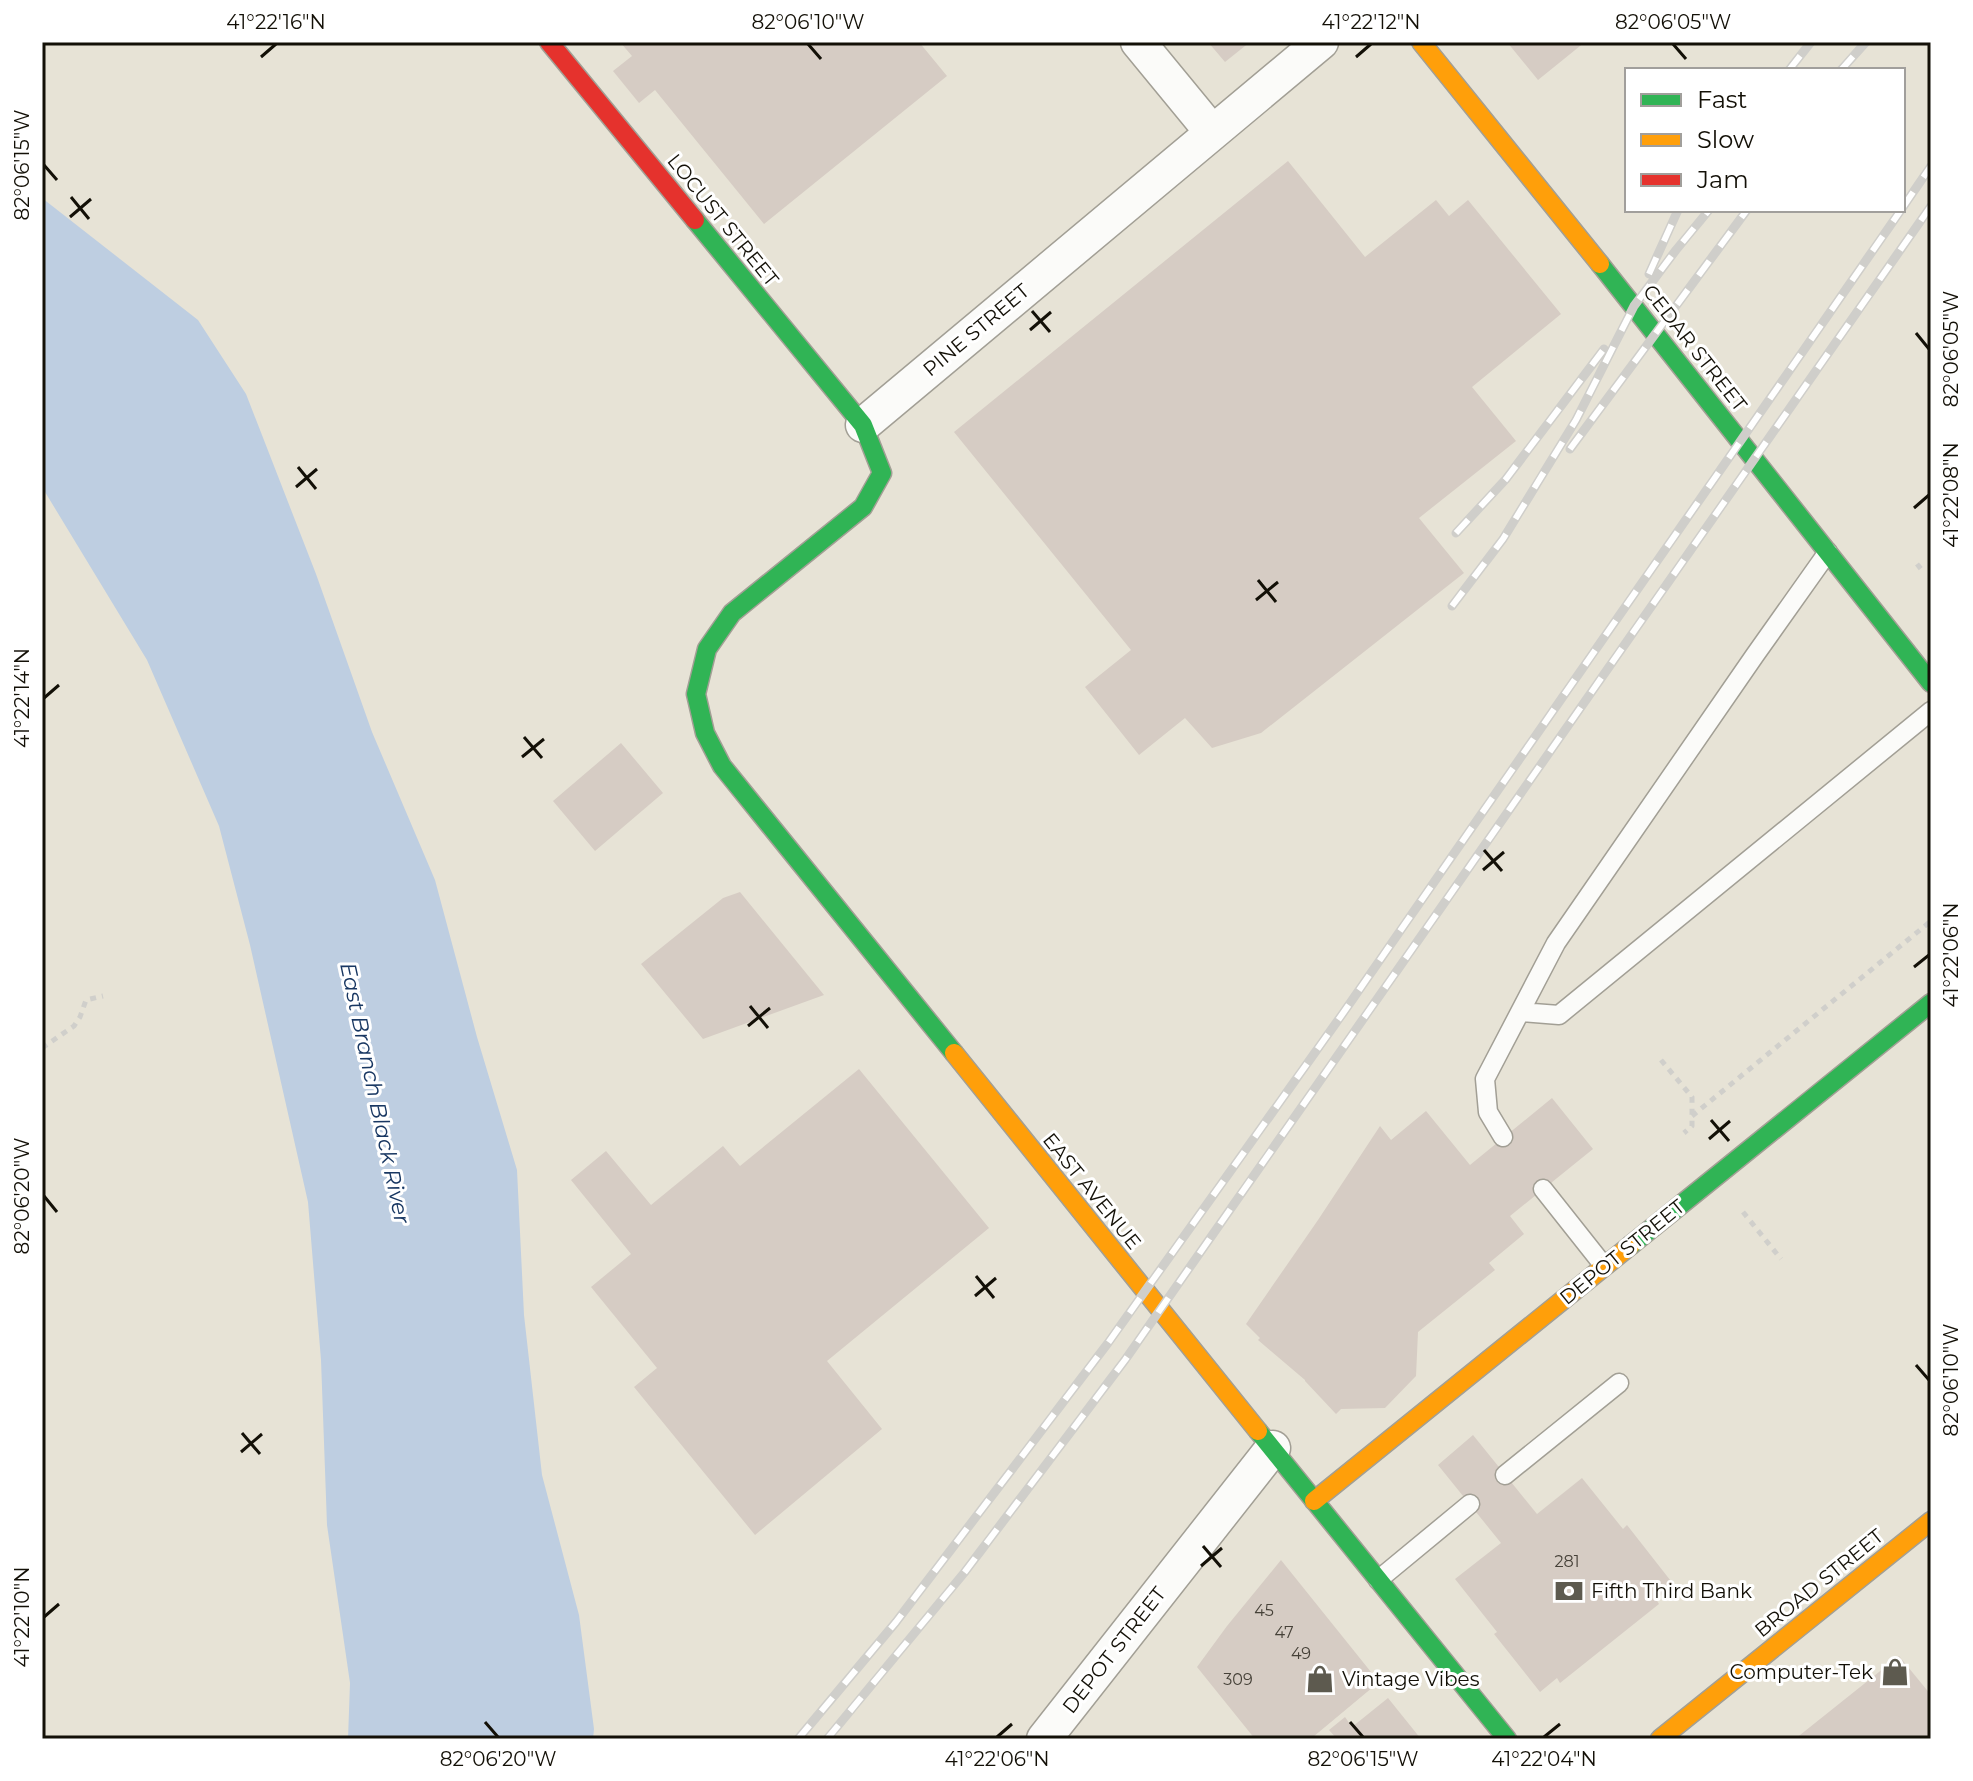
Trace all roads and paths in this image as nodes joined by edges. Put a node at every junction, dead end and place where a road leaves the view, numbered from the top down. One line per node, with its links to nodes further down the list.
1 (549, 42): 6 (street, LOCUST STREET)
2 (1138, 42): 5 (street)
3 (1321, 42): 5 (street, PINE STREET)
4 (1421, 42): 7 (street, CEDAR STREET)
5 (1212, 132): 6 (street, PINE STREET)
6 (863, 425): 24 (street, EAST AVENUE)
7 (1828, 552): 8 (street, CEDAR STREET); 13 (lane)
8 (1931, 683)
9 (1931, 711): 13 (lane)
10 (1931, 921): 16 (path)
11 (103, 996): 14 (path)
12 (1931, 1003): 22 (street, DEPOT STREET)
13 (1520, 1012): 18 (lane)
14 (42, 1048)
15 (1661, 1060): 16 (path)
16 (1692, 1116): 17 (path)
17 (1684, 1133)
18 (1503, 1137)
19 (1543, 1189): 22 (lane)
20 (1743, 1212): 21 (path)
21 (1781, 1259)
22 (1604, 1266): 26 (street, DEPOT STREET)
23 (1619, 1383): 25 (lane)
24 (1273, 1448): 26 (street, EAST AVENUE); 30 (street, DEPOT STREET)
25 (1505, 1475)
26 (1314, 1501): 29 (street, EAST AVENUE)
27 (1470, 1504): 29 (lane)
28 (1931, 1521): 32 (street, BROAD STREET)
29 (1378, 1580): 31 (street, EAST AVENUE)
30 (1044, 1739)
31 (1507, 1739)
32 (1660, 1739)

